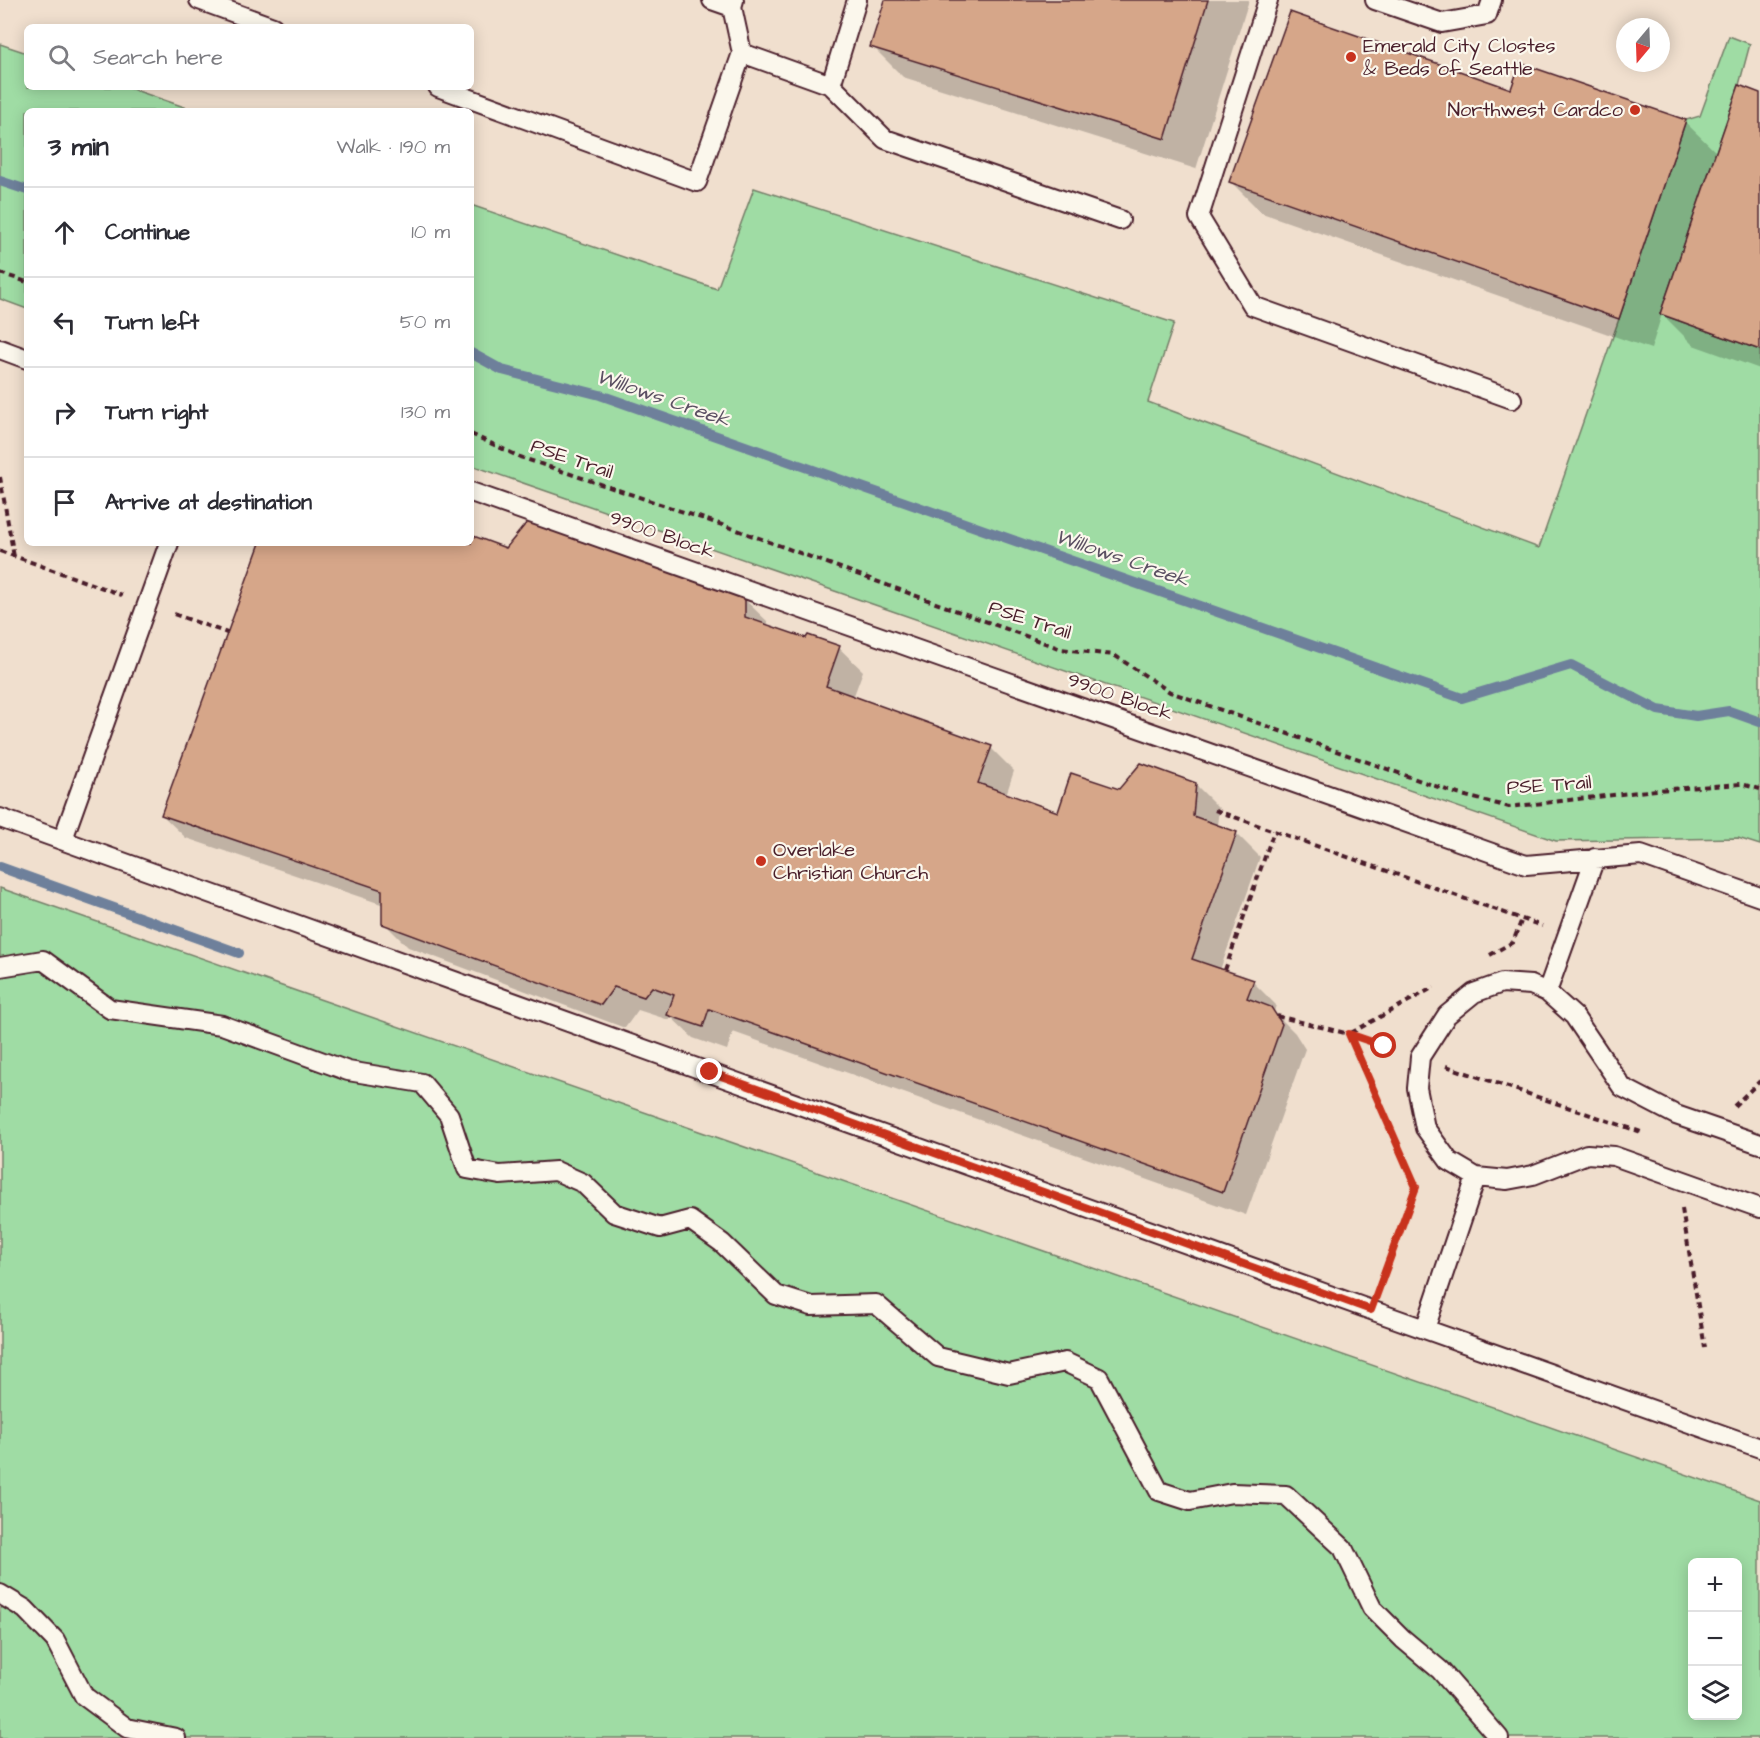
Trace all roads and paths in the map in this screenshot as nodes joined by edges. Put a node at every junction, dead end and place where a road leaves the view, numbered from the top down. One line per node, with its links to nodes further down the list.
1 (199, 0): 8 (lane)
2 (712, 0): 7 (lane)
3 (857, 0): 10 (lane)
4 (1268, 0): 17 (lane)
5 (1375, 0): 6 (lane)
6 (1492, 0)
7 (733, 4): 9 (lane)
8 (265, 24)
9 (742, 53): 10 (lane); 11 (lane)
10 (831, 85): 12 (lane)
11 (446, 90)
12 (1120, 220)
13 (0, 273): 14 (path)
14 (24, 281)
15 (0, 349): 16 (lane)
16 (24, 358)
17 (1512, 399)
18 (474, 435): 26 (path, PSE Trail)
19 (0, 477): 23 (path)
20 (474, 493): 31 (lane, 9900 Block)
21 (168, 546): 24 (lane)
22 (0, 551): 23 (path)
23 (14, 557): 24 (path)
24 (147, 604): 25 (path); 30 (lane)
25 (227, 633)
26 (1760, 789)
27 (1215, 810): 29 (path)
28 (0, 818): 30 (lane)
29 (1274, 831): 33 (path); 35 (path)
30 (63, 839): 45 (lane)
31 (1595, 858): 32 (lane, 9900 Block); 33 (lane)
32 (1760, 897)
33 (1568, 935): 36 (lane)
34 (0, 967): 51 (lane)
35 (1225, 970)
36 (1547, 992): 39 (lane); 41 (lane)
37 (1277, 1016): 38 (path)
38 (1349, 1034): 39 (path); 45 (path)
39 (1420, 1057): 40 (path); 42 (lane)
40 (1651, 1135)
41 (1760, 1144)
42 (1476, 1177): 43 (lane); 46 (lane)
43 (1675, 1177): 44 (lane); 47 (path)
44 (1760, 1208)
45 (1371, 1310): 46 (lane)
46 (1425, 1329): 48 (lane)
47 (1705, 1348)
48 (1760, 1448)
49 (0, 1594): 50 (lane)
50 (176, 1738)
51 (1499, 1738)

